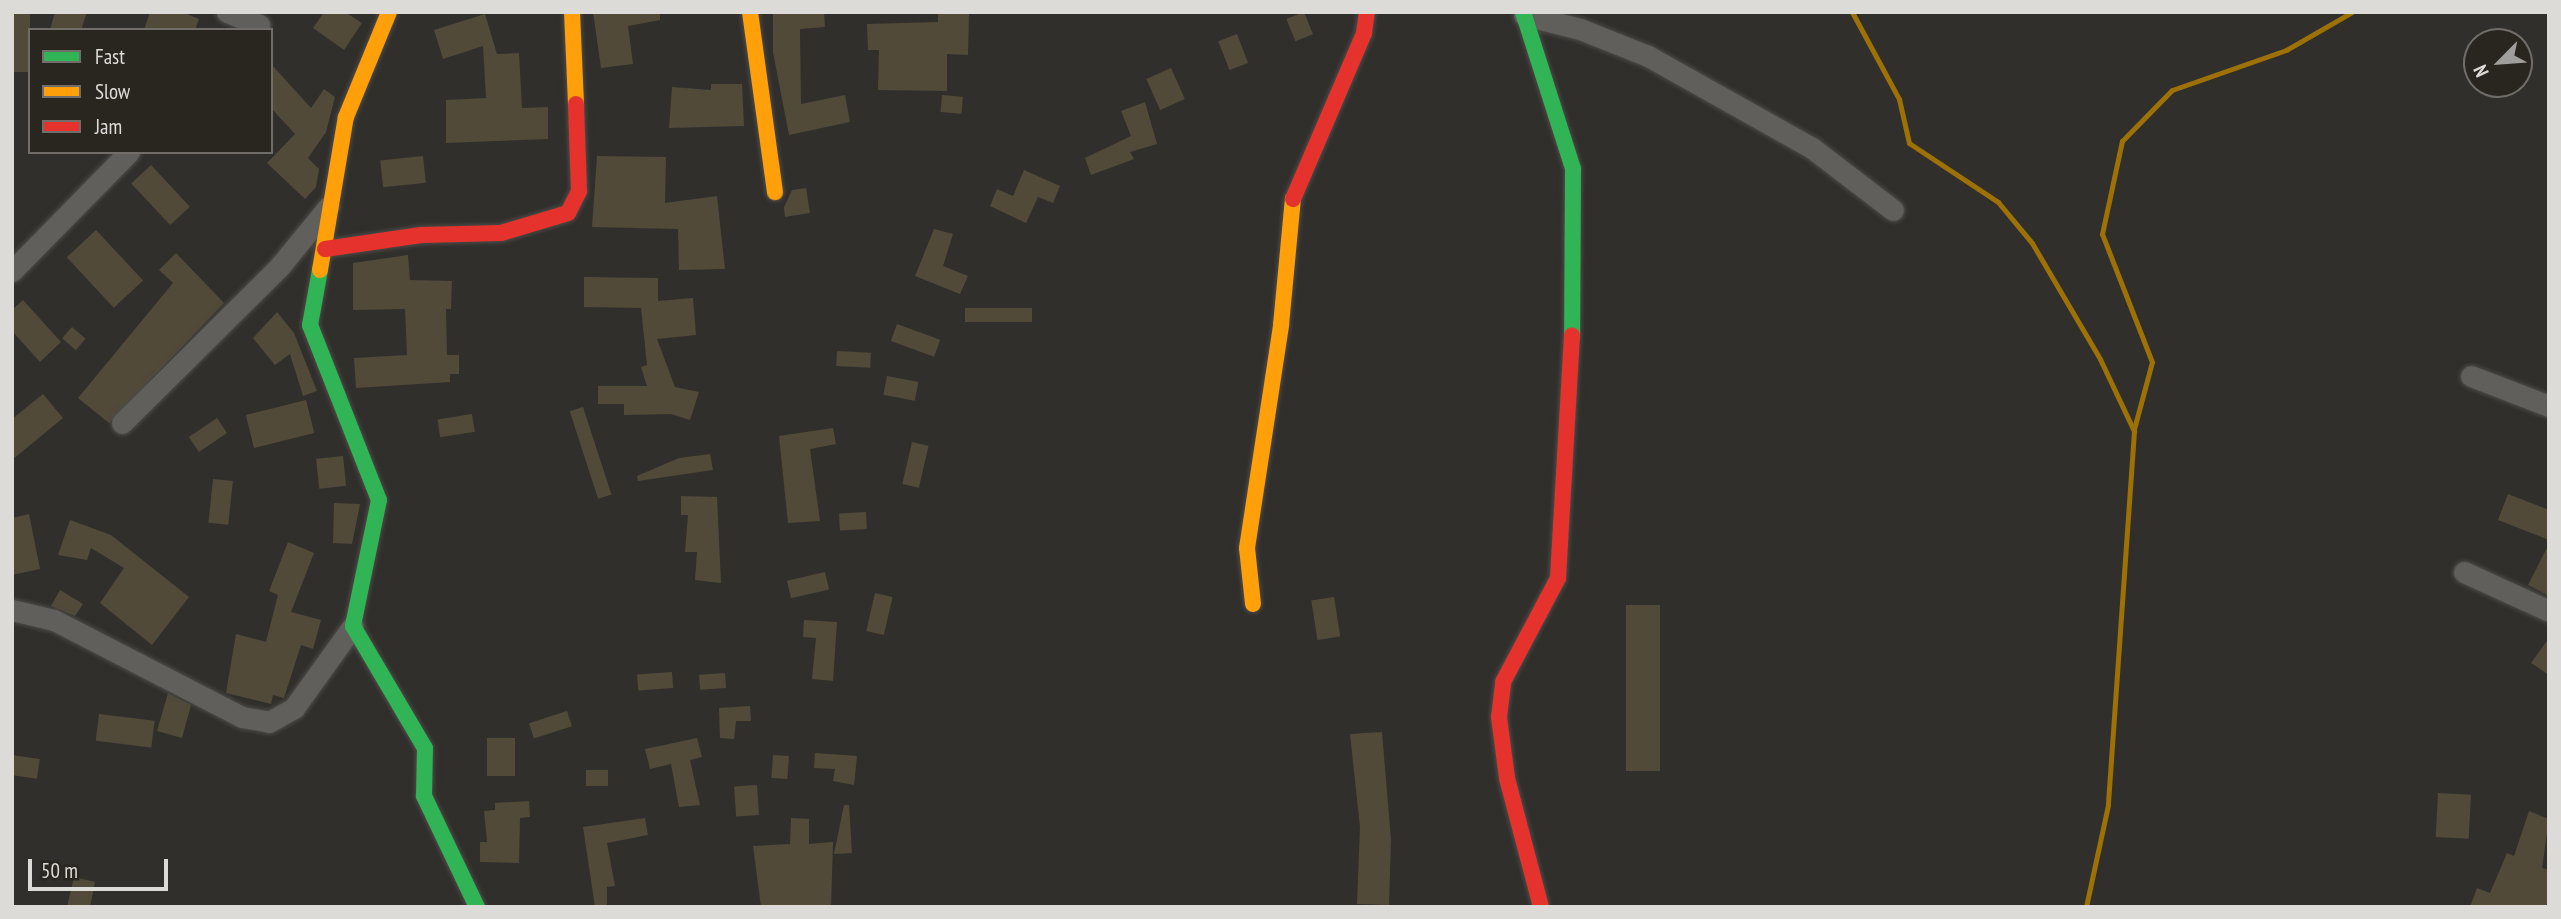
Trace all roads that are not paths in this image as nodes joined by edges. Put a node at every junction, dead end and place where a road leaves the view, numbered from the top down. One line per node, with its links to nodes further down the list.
1 (227, 12): 7 (street)
2 (389, 12): 10 (street)
3 (572, 12): 12 (street)
4 (750, 12): 9 (street)
5 (1367, 12): 18 (street)
6 (1524, 13): 11 (street); 23 (street)
7 (263, 22)
8 (127, 154): 13 (street)
9 (775, 191)
10 (329, 206): 12 (street); 16 (street)
11 (1893, 210)
12 (325, 249): 21 (street)
13 (12, 271)
14 (2471, 376): 15 (street)
15 (2549, 405)
16 (122, 423)
17 (2464, 572): 20 (street)
18 (1253, 604)
19 (12, 610): 21 (street)
20 (2549, 611)
21 (353, 626): 22 (street)
22 (477, 907)
23 (1541, 907)

